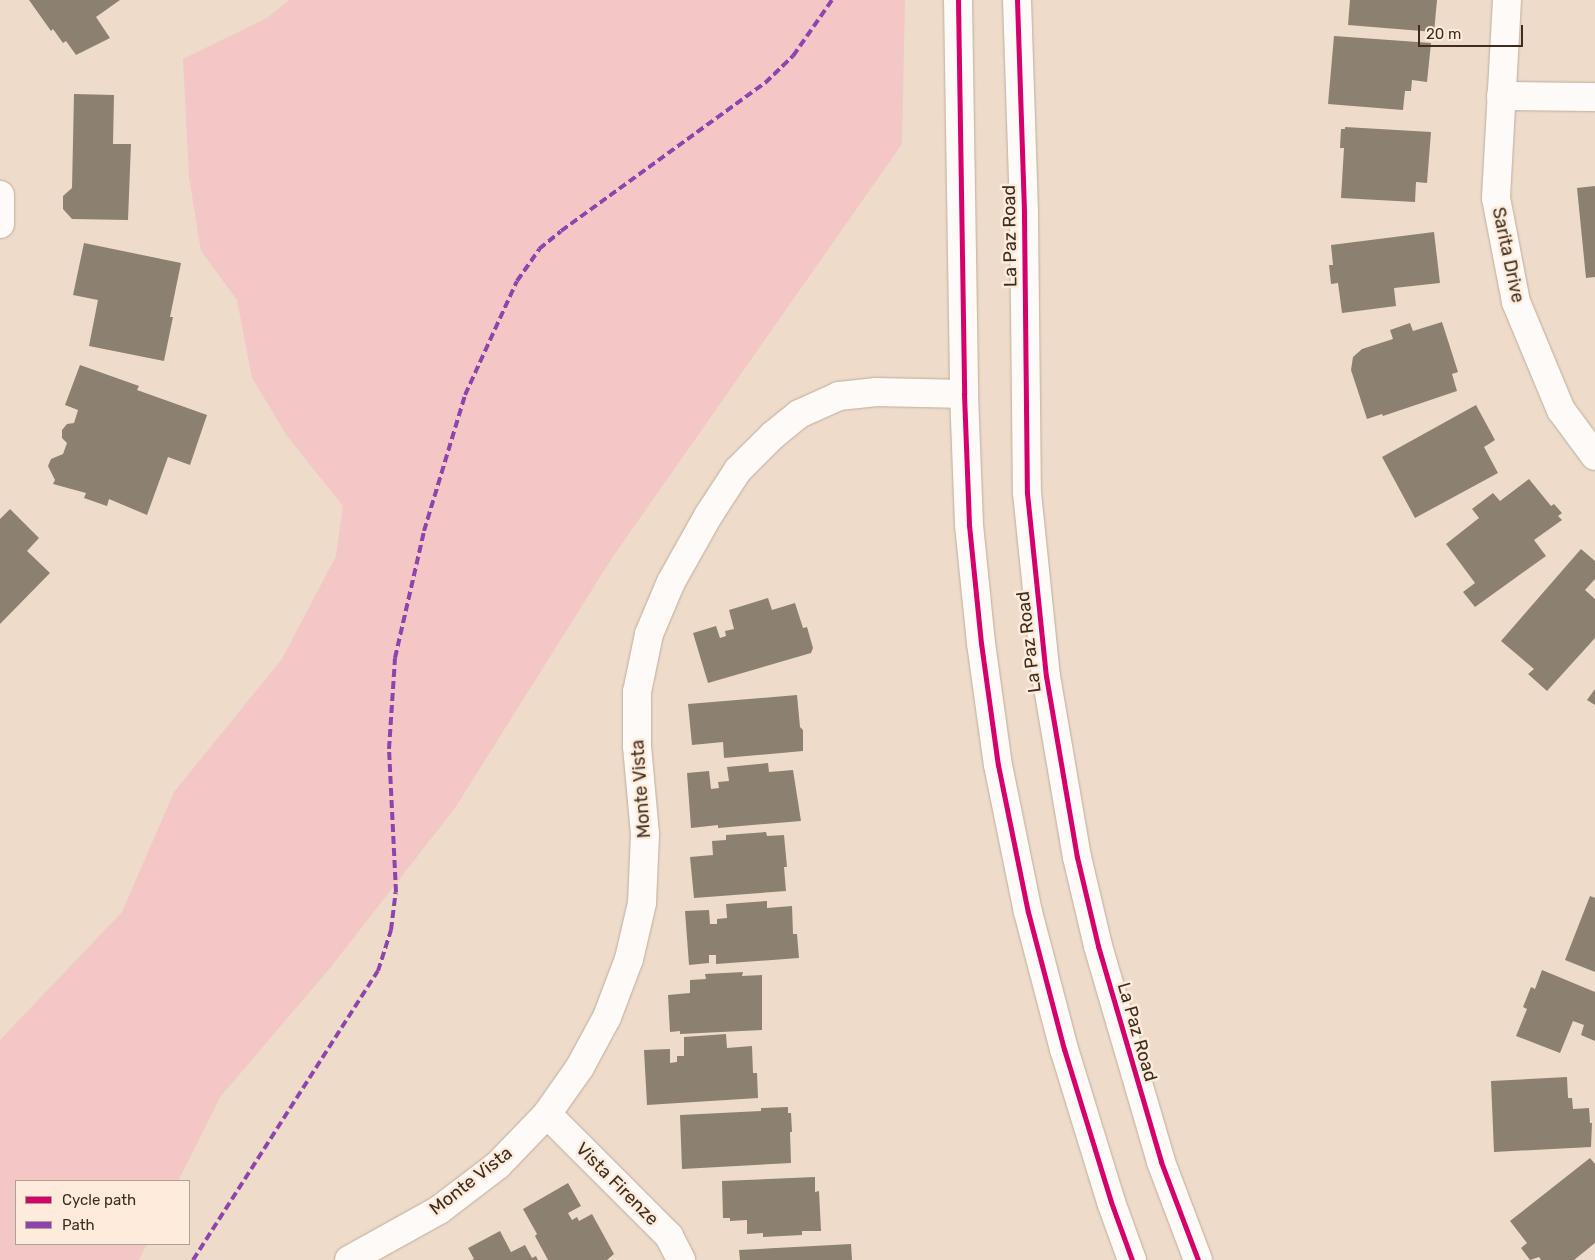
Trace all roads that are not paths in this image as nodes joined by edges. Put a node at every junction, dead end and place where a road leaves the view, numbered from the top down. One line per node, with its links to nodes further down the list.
1 (958, 0): 8 (main road)
2 (1017, 0): 14 (main road, La Paz Road)
3 (1507, 0): 4 (main road, Sarita Drive)
4 (1501, 96): 5 (main road); 9 (main road, Sarita Drive)
5 (1595, 97)
6 (0, 195): 7 (main road)
7 (0, 224)
8 (964, 394): 10 (main road, Monte Vista); 13 (main road)
9 (1595, 456)
10 (547, 1114): 11 (main road, Monte Vista); 12 (main road, Vista Firenze)
11 (349, 1260)
12 (681, 1260)
13 (1132, 1260)
14 (1198, 1260)

